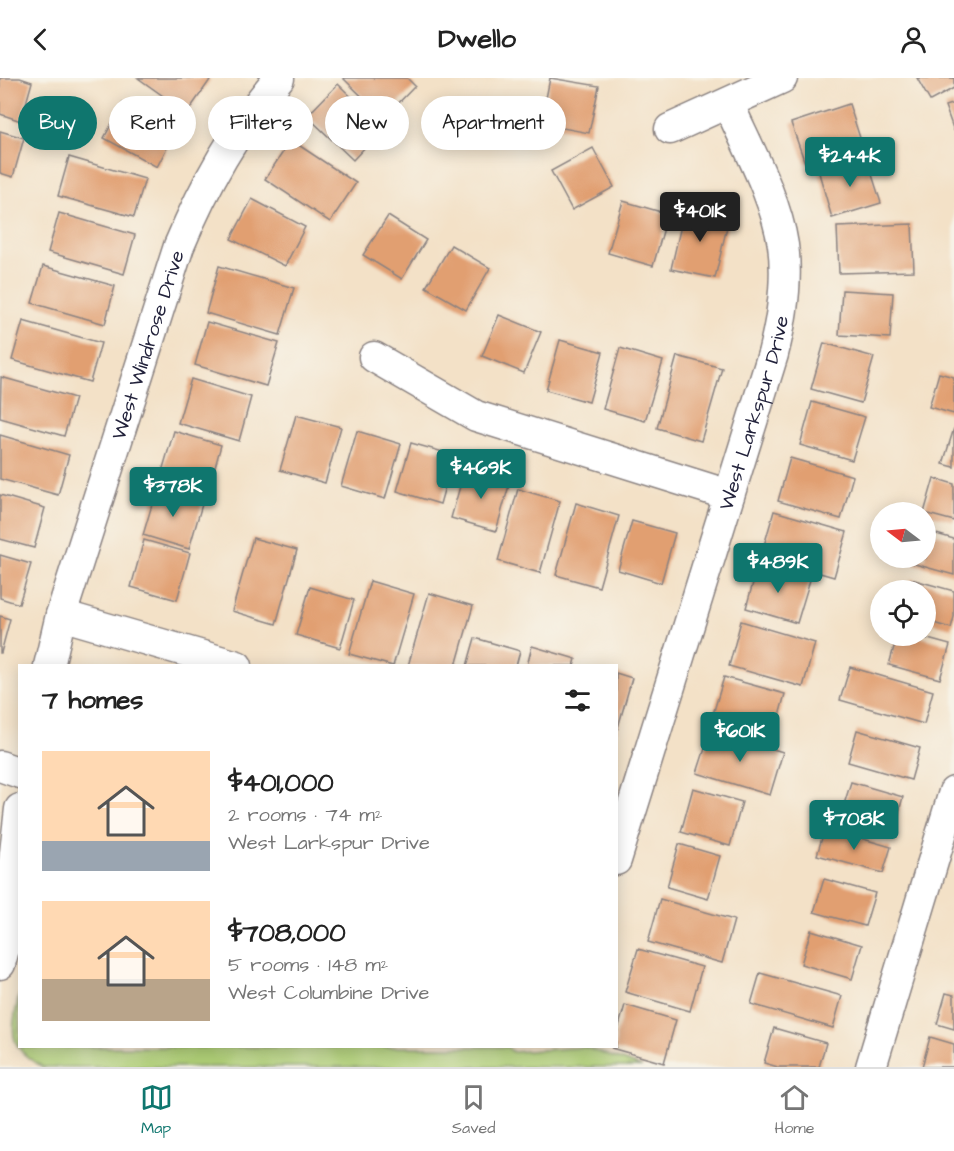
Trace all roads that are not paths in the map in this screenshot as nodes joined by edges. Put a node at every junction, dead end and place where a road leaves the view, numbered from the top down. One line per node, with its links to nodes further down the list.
1 (279, 78): 7 (street, West Windrose Drive)
2 (782, 78): 3 (street)
3 (728, 103): 4 (street); 6 (street, West Larkspur Drive)
4 (670, 129)
5 (374, 357): 6 (street)
6 (729, 495): 12 (street, West Larkspur Drive)
7 (61, 615): 8 (street, West Windrose Drive); 9 (street)
8 (49, 664)
9 (230, 664)
10 (0, 766): 11 (street)
11 (18, 772)
12 (629, 781): 15 (street, West Larkspur Drive)
13 (954, 792): 17 (street)
14 (18, 827): 16 (street)
15 (618, 848)
16 (0, 964)
17 (871, 1067)

